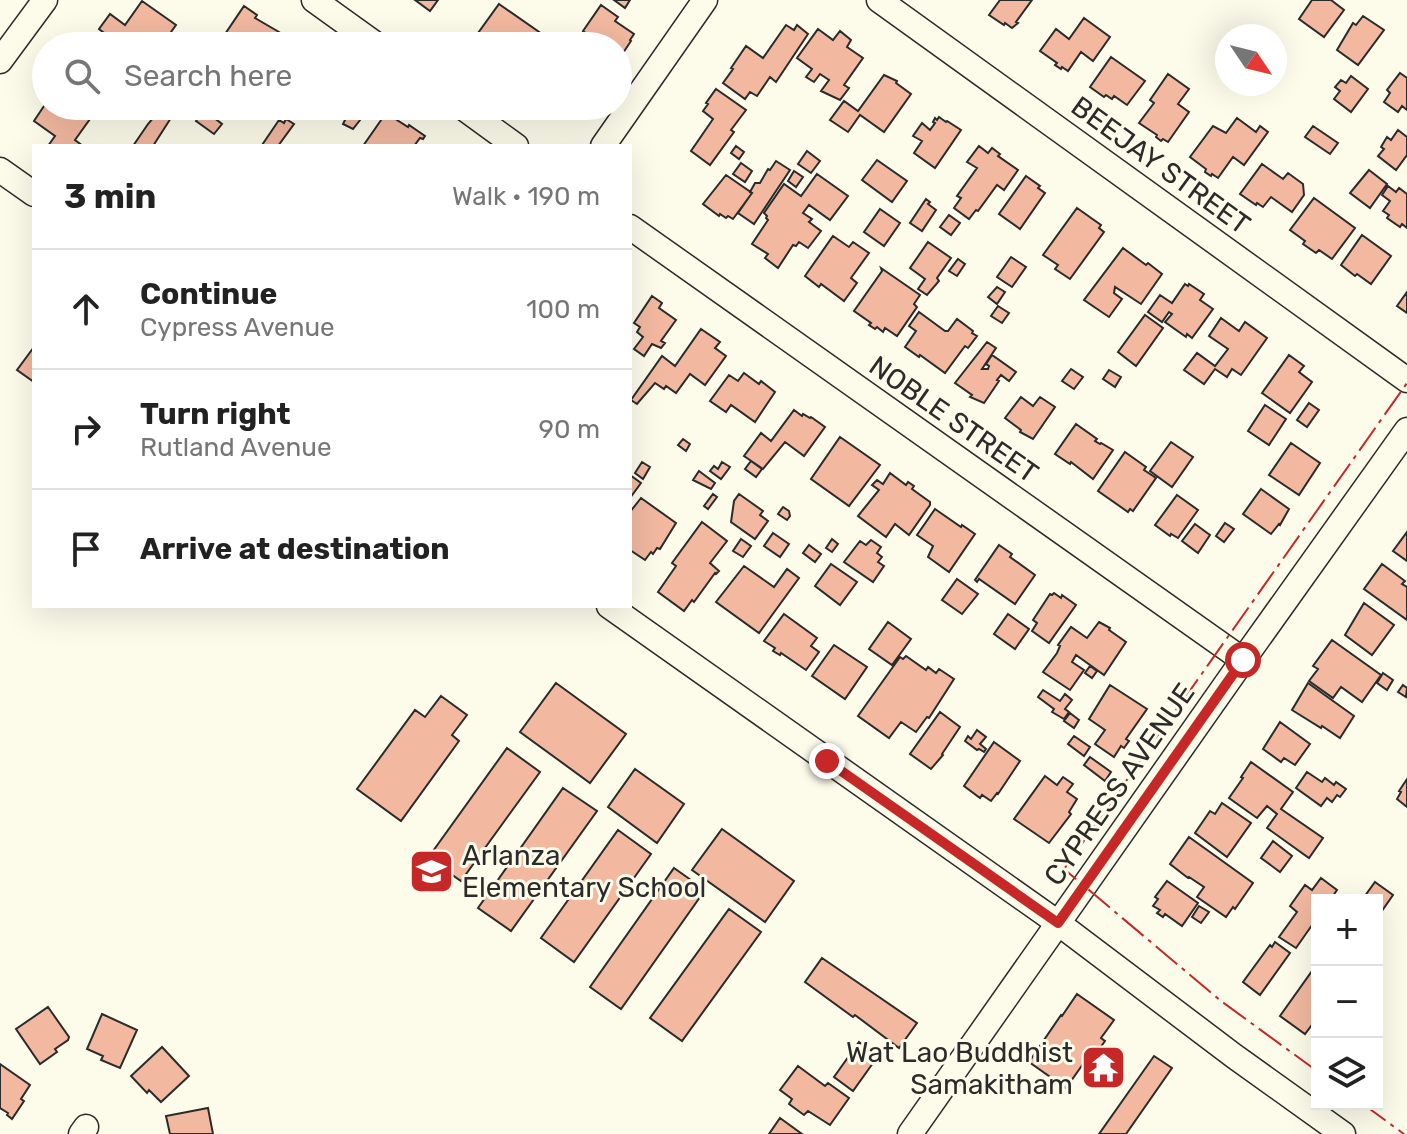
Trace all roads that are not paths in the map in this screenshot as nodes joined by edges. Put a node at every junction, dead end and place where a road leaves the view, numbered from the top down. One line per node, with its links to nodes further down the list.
1 (45, 0): 6 (street)
2 (314, 0): 5 (street)
3 (705, 0): 7 (street)
4 (879, 0): 15 (street, BEEJAY STREET)
5 (359, 32)
6 (0, 61)
7 (632, 104)
8 (480, 120): 10 (street)
9 (621, 120): 11 (street)
10 (513, 144)
11 (604, 144)
12 (0, 170): 13 (street)
13 (32, 193)
14 (632, 228): 18 (street, NOBLE STREET)
15 (1407, 380)
16 (1407, 430): 18 (street, CYPRESS AVENUE)
17 (612, 608): 19 (street)
18 (1243, 660): 19 (street, CYPRESS AVENUE)
19 (1058, 923): 20 (street, CYPRESS AVENUE); 21 (street)
20 (910, 1134)
21 (1343, 1134)

